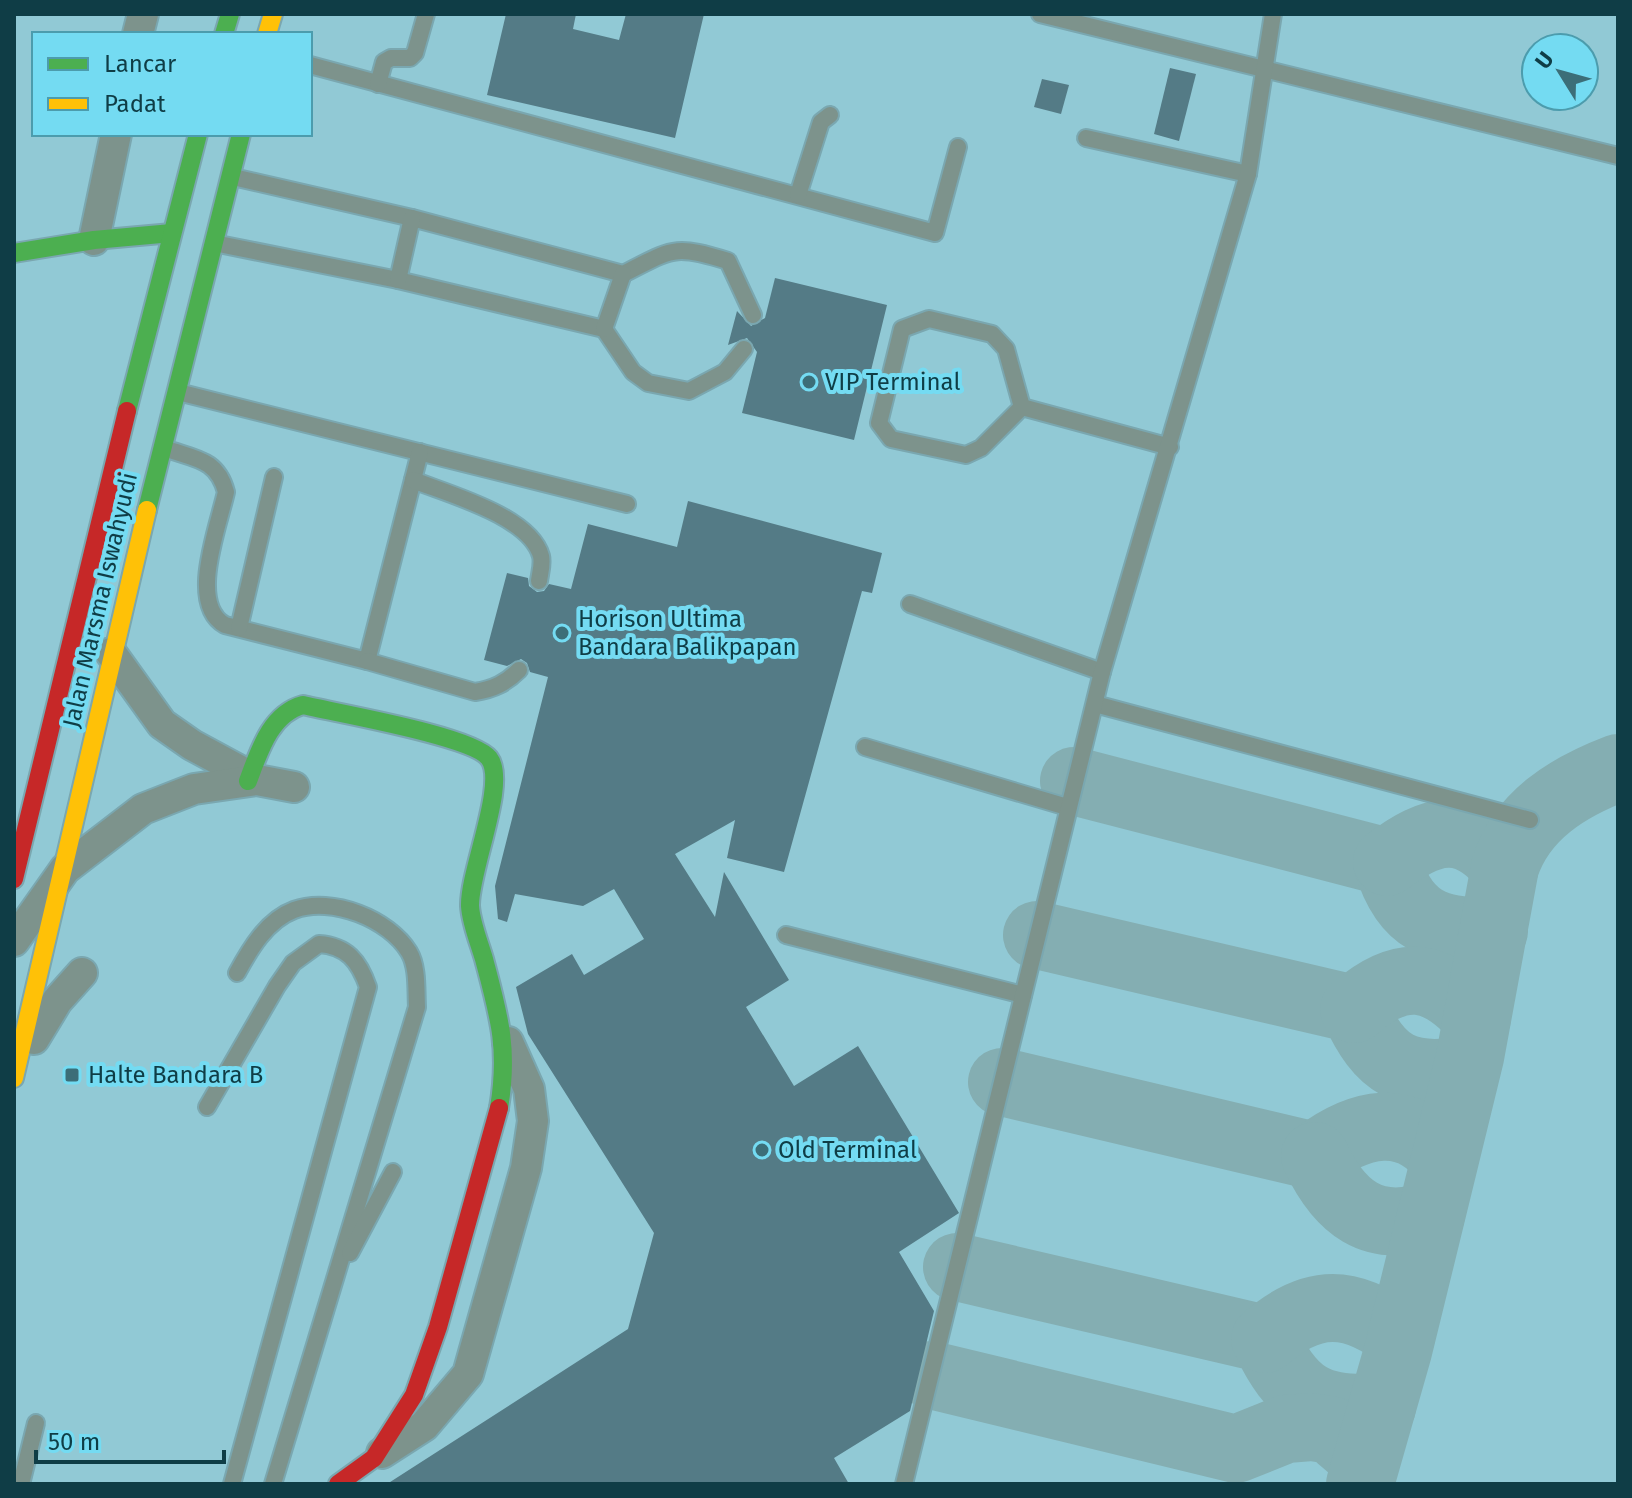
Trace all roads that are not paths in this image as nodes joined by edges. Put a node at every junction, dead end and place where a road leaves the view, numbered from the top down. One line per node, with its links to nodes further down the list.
1 (426, 14): 6 (lane)
2 (1040, 14): 5 (lane)
3 (1273, 14): 5 (lane)
4 (312, 66): 6 (lane)
5 (1265, 71): 13 (lane); 15 (lane)
6 (378, 84): 16 (lane)
7 (830, 115): 16 (lane)
8 (116, 136): 19 (street)
9 (199, 136): 14 (main road, Jalan Marsma Iswahyudi)
10 (239, 136): 14 (main road, Jalan Marsma Iswahyudi)
11 (1086, 138): 15 (lane)
12 (958, 147): 16 (lane)
13 (1618, 156)
14 (210, 170): 17 (lane); 18 (main road, Jalan Marsma Iswahyudi); 18 (main road, Jalan Marsma Iswahyudi)
15 (1248, 174): 29 (lane)
16 (798, 195)
17 (412, 218): 21 (lane); 22 (lane)
18 (193, 238): 19 (main road); 22 (lane); 26 (main road, Jalan Marsma Iswahyudi); 48 (main road, Jalan Marsma Iswahyudi)
19 (94, 240): 20 (main road)
20 (14, 253)
21 (623, 274): 23 (lane); 24 (lane)
22 (398, 280): 24 (lane)
23 (753, 315)
24 (604, 329): 25 (lane)
25 (744, 349)
26 (175, 391): 28 (main road, Jalan Marsma Iswahyudi); 30 (lane)
27 (1022, 407): 27 (lane); 29 (lane)
28 (161, 447): 36 (lane); 37 (main road, Jalan Marsma Iswahyudi)
29 (1170, 447): 40 (lane)
30 (420, 452): 32 (lane); 33 (lane)
31 (274, 477): 36 (lane)
32 (413, 480): 34 (lane); 38 (lane)
33 (627, 504)
34 (539, 581)
35 (910, 604): 40 (lane)
36 (239, 628): 38 (lane)
37 (111, 653): 43 (street); 47 (main road, Jalan Marsma Iswahyudi)
38 (367, 661): 39 (lane)
39 (519, 670)
40 (1102, 672): 41 (lane)
41 (1095, 704): 45 (lane); 46 (lane)
42 (865, 747): 45 (lane)
43 (252, 778): 44 (street); 47 (street); 54 (main road)
44 (294, 787)
45 (1067, 807): 53 (lane)
46 (1530, 820)
47 (65, 869): 50 (street); 55 (main road, Jalan Marsma Iswahyudi)
48 (14, 879)
49 (786, 935): 53 (lane)
50 (14, 941)
51 (82, 973): 55 (street)
52 (237, 973): 58 (lane)
53 (1023, 995): 65 (lane)
54 (504, 1033): 60 (main road); 60 (street)
55 (16, 1072)
56 (207, 1107): 62 (lane)
57 (393, 1172): 58 (lane)
58 (332, 1286): 63 (lane)
59 (36, 1423): 61 (lane)
60 (374, 1458): 64 (main road)
61 (21, 1484)
62 (232, 1484)
63 (273, 1484)
64 (338, 1484)
65 (904, 1484)

